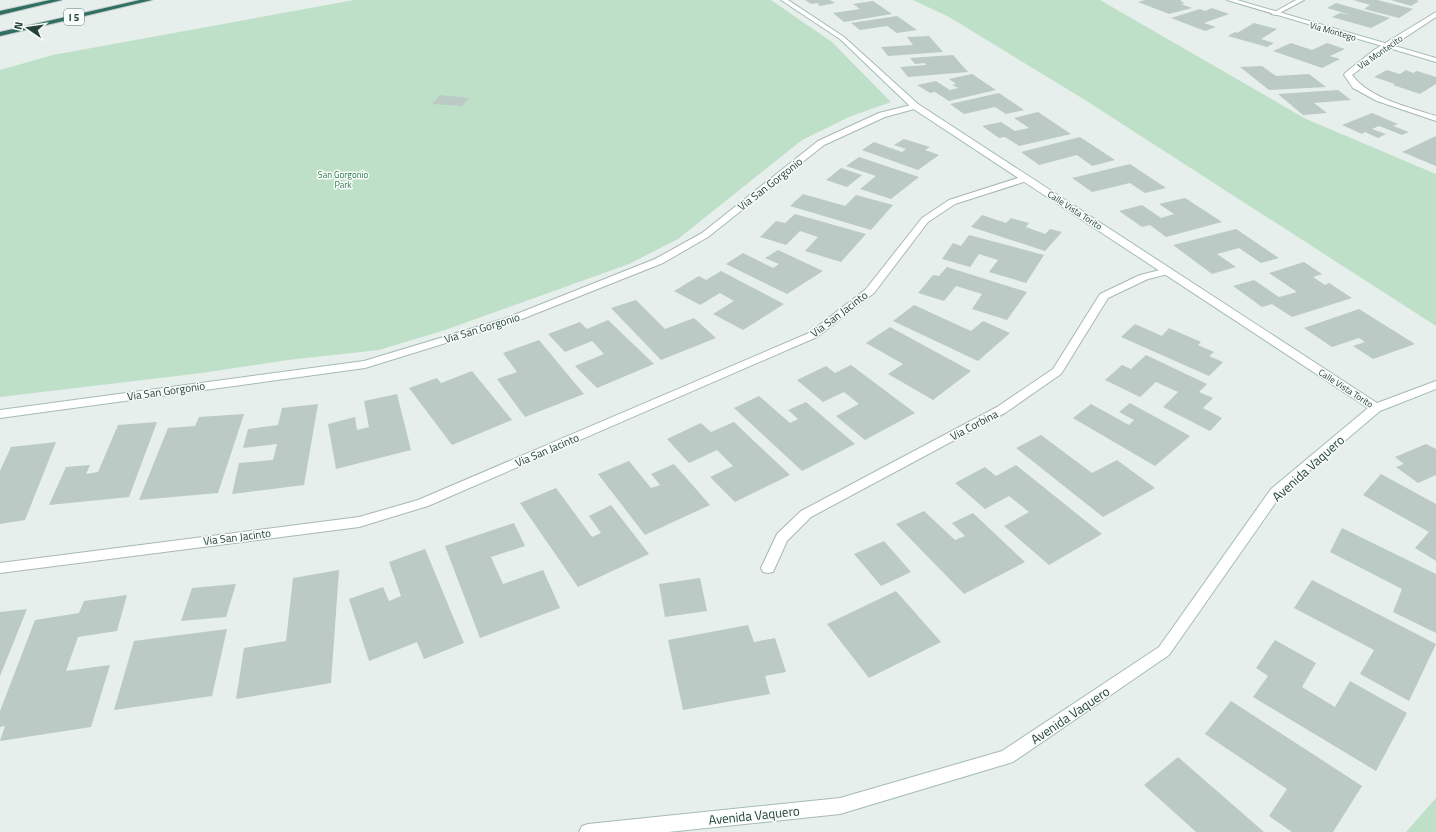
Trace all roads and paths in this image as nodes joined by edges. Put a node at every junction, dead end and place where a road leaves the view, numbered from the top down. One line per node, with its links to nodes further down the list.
1 (59, 0): 6 (highway, I 5)
2 (149, 0): 9 (highway, I 5)
3 (784, 0): 12 (street, Calle Vista Torito)
4 (1230, 0): 7 (street, Via Montego)
5 (1301, 0): 7 (street)
6 (0, 13)
7 (1274, 14): 10 (street, Via Montego)
8 (1436, 14): 10 (street, Via Montecito)
9 (0, 34)
10 (1387, 46): 11 (street, Via Montego); 13 (street, Via Montecito)
11 (1436, 60)
12 (915, 106): 14 (street, Calle Vista Torito); 18 (street, Via San Gorgonio)
13 (1436, 119)
14 (1027, 178): 15 (street, Calle Vista Torito); 19 (street, Via San Jacinto)
15 (1168, 271): 17 (street, Calle Vista Torito); 20 (street, Via Corbina)
16 (1436, 385): 17 (street, Avenida Vaquero)
17 (1376, 408): 21 (street, Avenida Vaquero)
18 (0, 414)
19 (0, 568)
20 (768, 568)
21 (588, 832)

